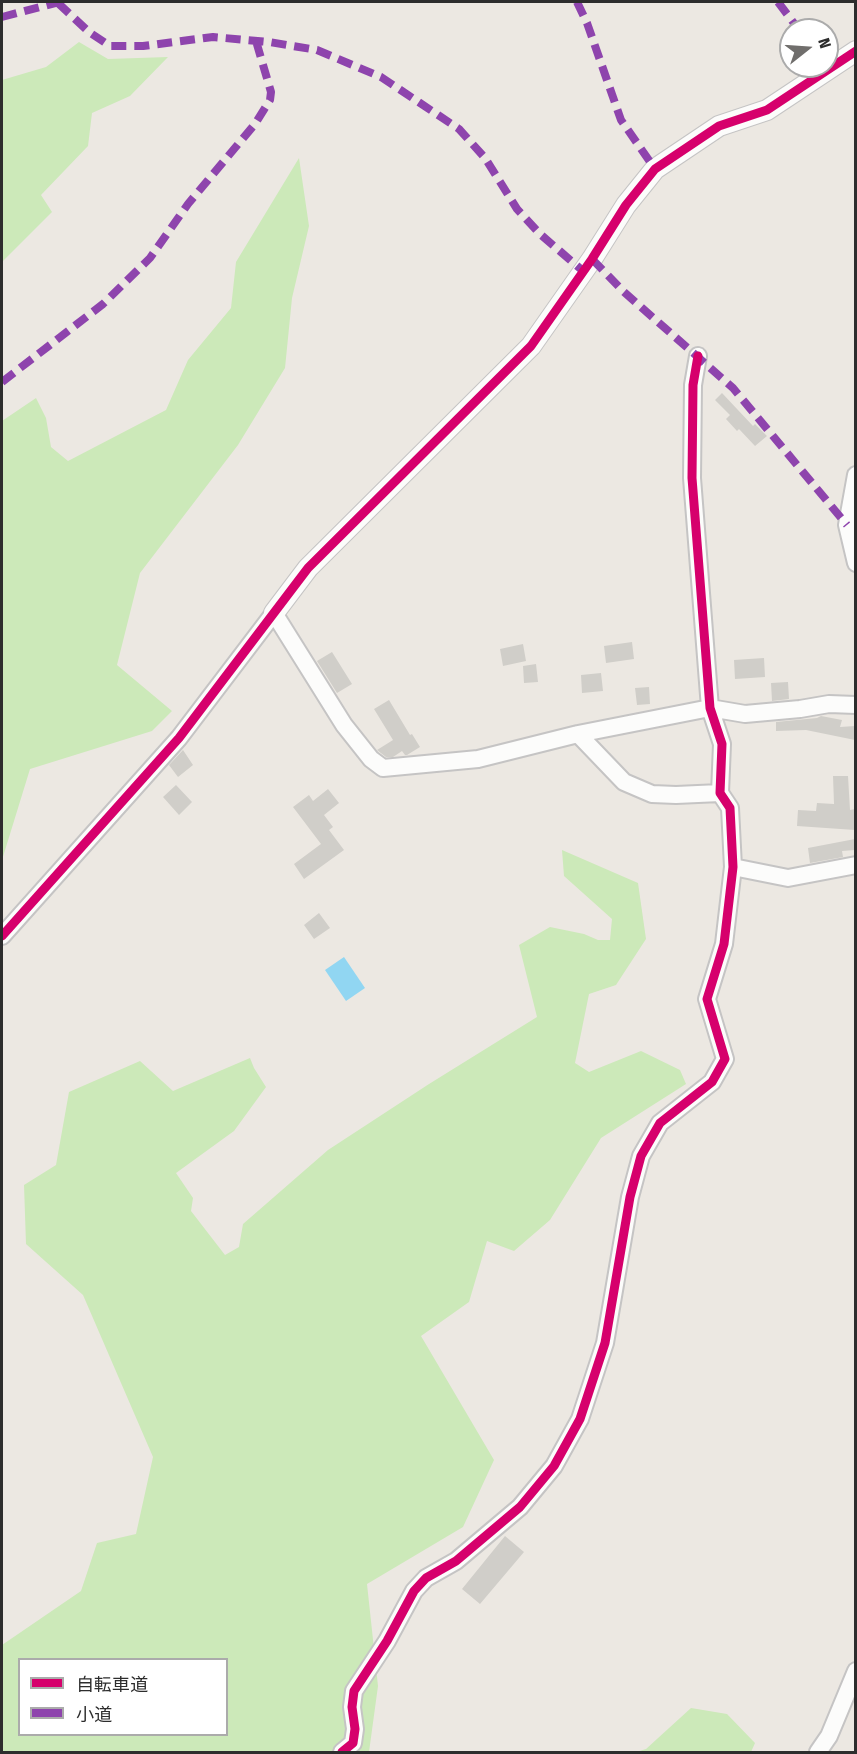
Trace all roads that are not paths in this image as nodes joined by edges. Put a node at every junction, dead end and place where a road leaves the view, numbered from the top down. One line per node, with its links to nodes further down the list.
1 (855, 51): 5 (street)
2 (698, 356): 7 (street)
3 (855, 475): 4 (street)
4 (855, 563)
5 (274, 613): 8 (street); 12 (street)
6 (855, 705): 7 (street)
7 (710, 708): 8 (street); 9 (street)
8 (578, 734): 9 (street)
9 (720, 793): 11 (street)
10 (855, 866): 11 (street)
11 (733, 867): 14 (street)
12 (2, 936)
13 (855, 1671): 15 (street)
14 (342, 1752)
15 (818, 1752)

